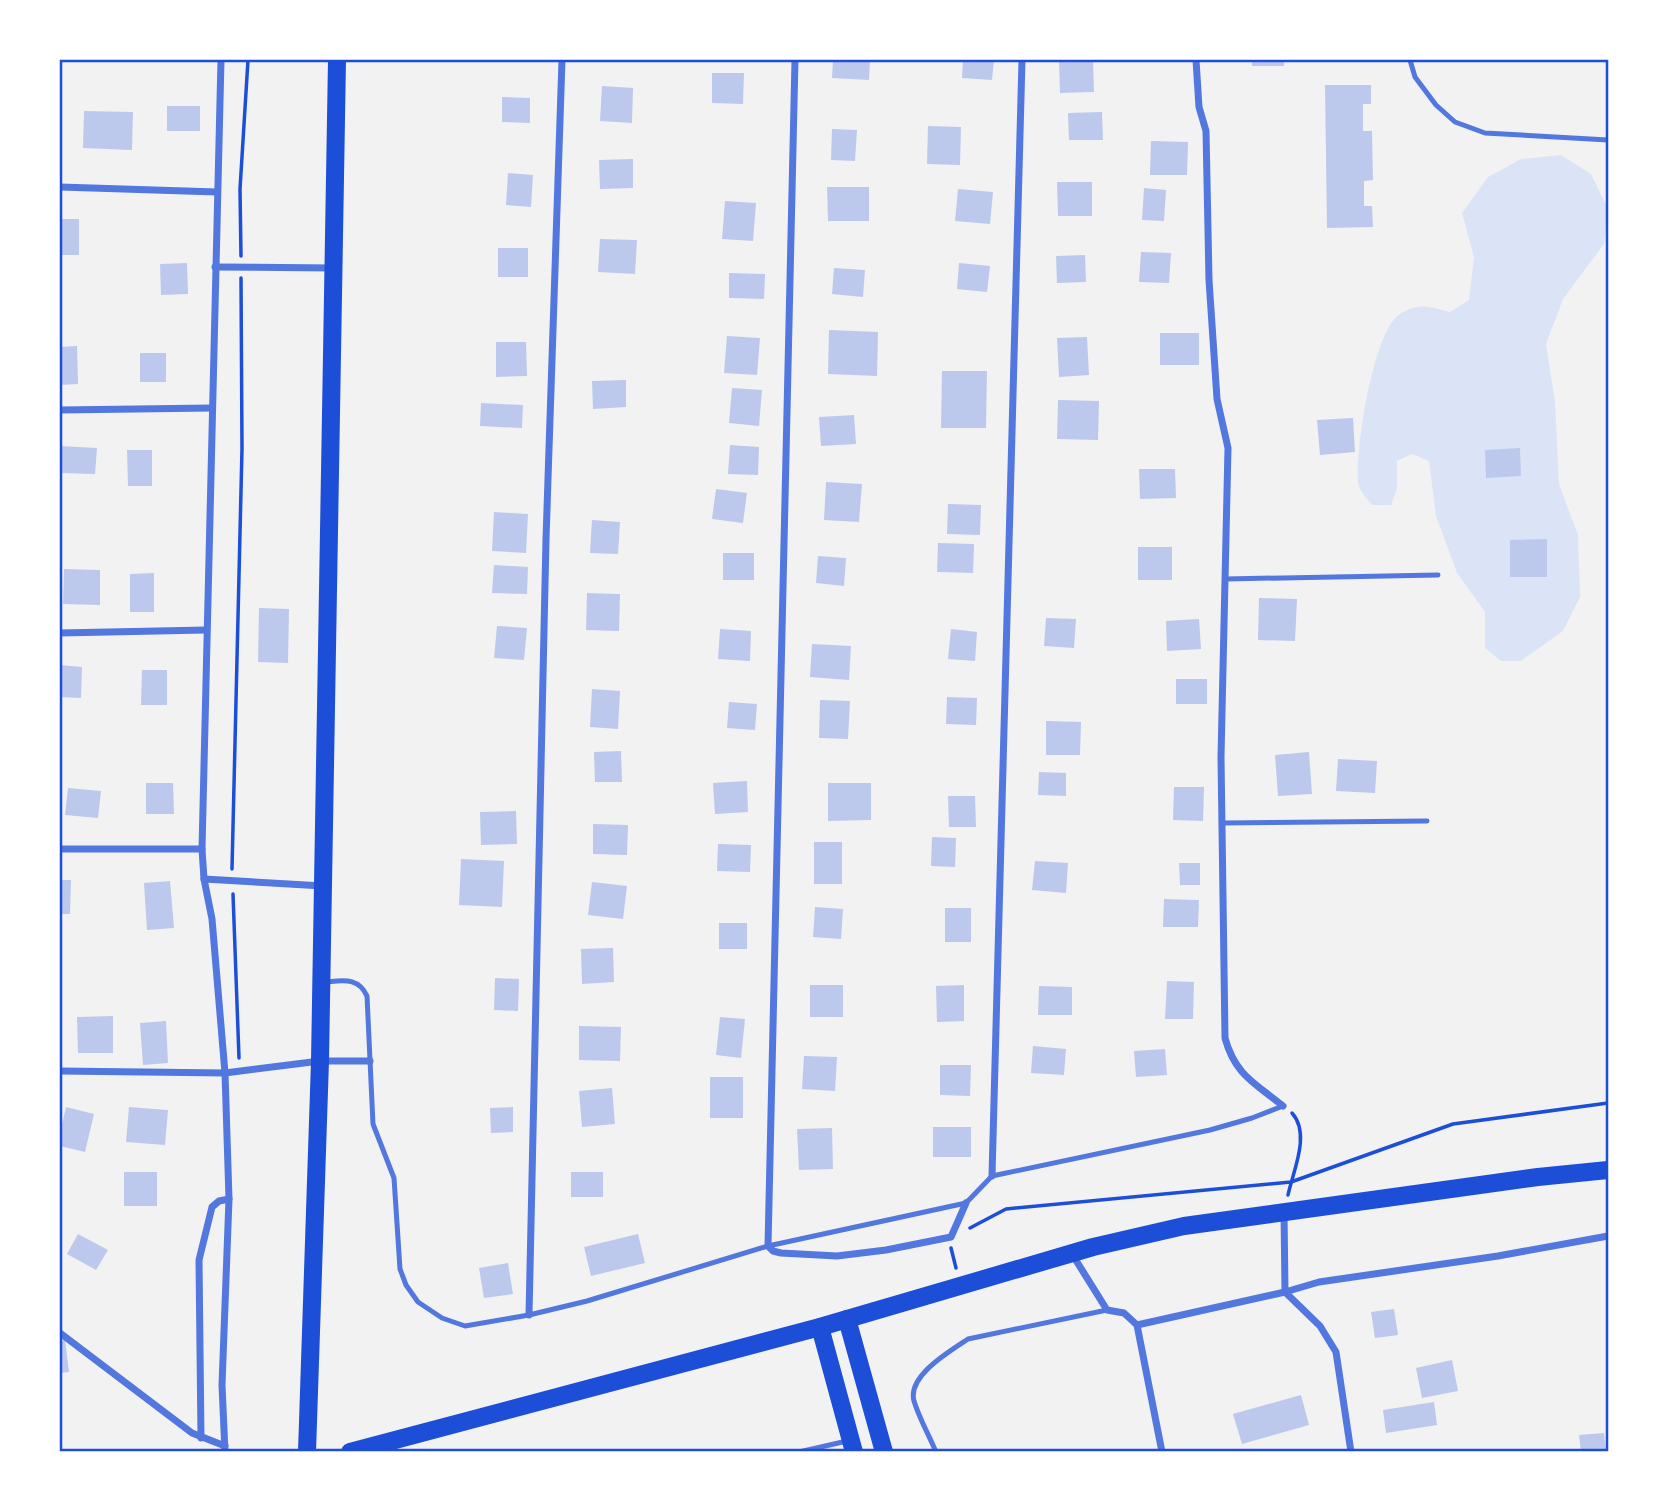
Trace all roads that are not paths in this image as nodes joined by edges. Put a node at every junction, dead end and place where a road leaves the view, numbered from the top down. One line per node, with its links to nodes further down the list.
1 (221, 60): 10 (street)
2 (337, 60): 12 (main road)
3 (562, 60): 41 (street)
4 (795, 60): 37 (street)
5 (1022, 60): 32 (street)
6 (1196, 60): 16 (street)
7 (1410, 60): 8 (lane)
8 (1608, 140)
9 (60, 187): 10 (street)
10 (217, 192): 11 (street)
11 (215, 267): 12 (street); 13 (street)
12 (334, 268): 24 (main road)
13 (212, 408): 14 (street); 17 (street)
14 (60, 410)
15 (1438, 575): 16 (lane)
16 (1225, 579): 20 (street)
17 (206, 630): 18 (street); 22 (street)
18 (60, 633)
19 (1427, 821): 20 (lane)
20 (1222, 823): 30 (street)
21 (60, 849): 22 (street)
22 (202, 849): 23 (street)
23 (204, 879): 24 (street); 29 (street)
24 (323, 886): 25 (main road)
25 (322, 982): 26 (main road); 27 (lane)
26 (320, 1060): 27 (street); 29 (street); 49 (main road)
27 (370, 1061): 41 (lane)
28 (60, 1071): 29 (street)
29 (225, 1073): 33 (street)
30 (1283, 1106): 32 (lane)
31 (1608, 1170): 35 (main road)
32 (992, 1176): 34 (lane)
33 (229, 1199): 46 (street); 48 (street)
34 (967, 1203): 37 (lane); 37 (street)
35 (1284, 1211): 38 (main road); 39 (street)
36 (1608, 1236): 39 (street)
37 (768, 1246): 41 (lane)
38 (1071, 1254): 40 (street); 42 (main road)
39 (1285, 1292): 43 (street); 55 (street)
40 (1107, 1310): 43 (street); 53 (lane)
41 (529, 1315)
42 (847, 1319): 44 (main road); 52 (main road)
43 (1137, 1325): 54 (street)
44 (820, 1326): 47 (main road); 50 (main road)
45 (60, 1333): 46 (street)
46 (201, 1438): 48 (street)
47 (853, 1446): 51 (lane)
48 (225, 1449)
49 (307, 1451)
50 (350, 1451)
51 (799, 1451)
52 (884, 1451)
53 (936, 1451)
54 (1161, 1451)
55 (1351, 1451)

